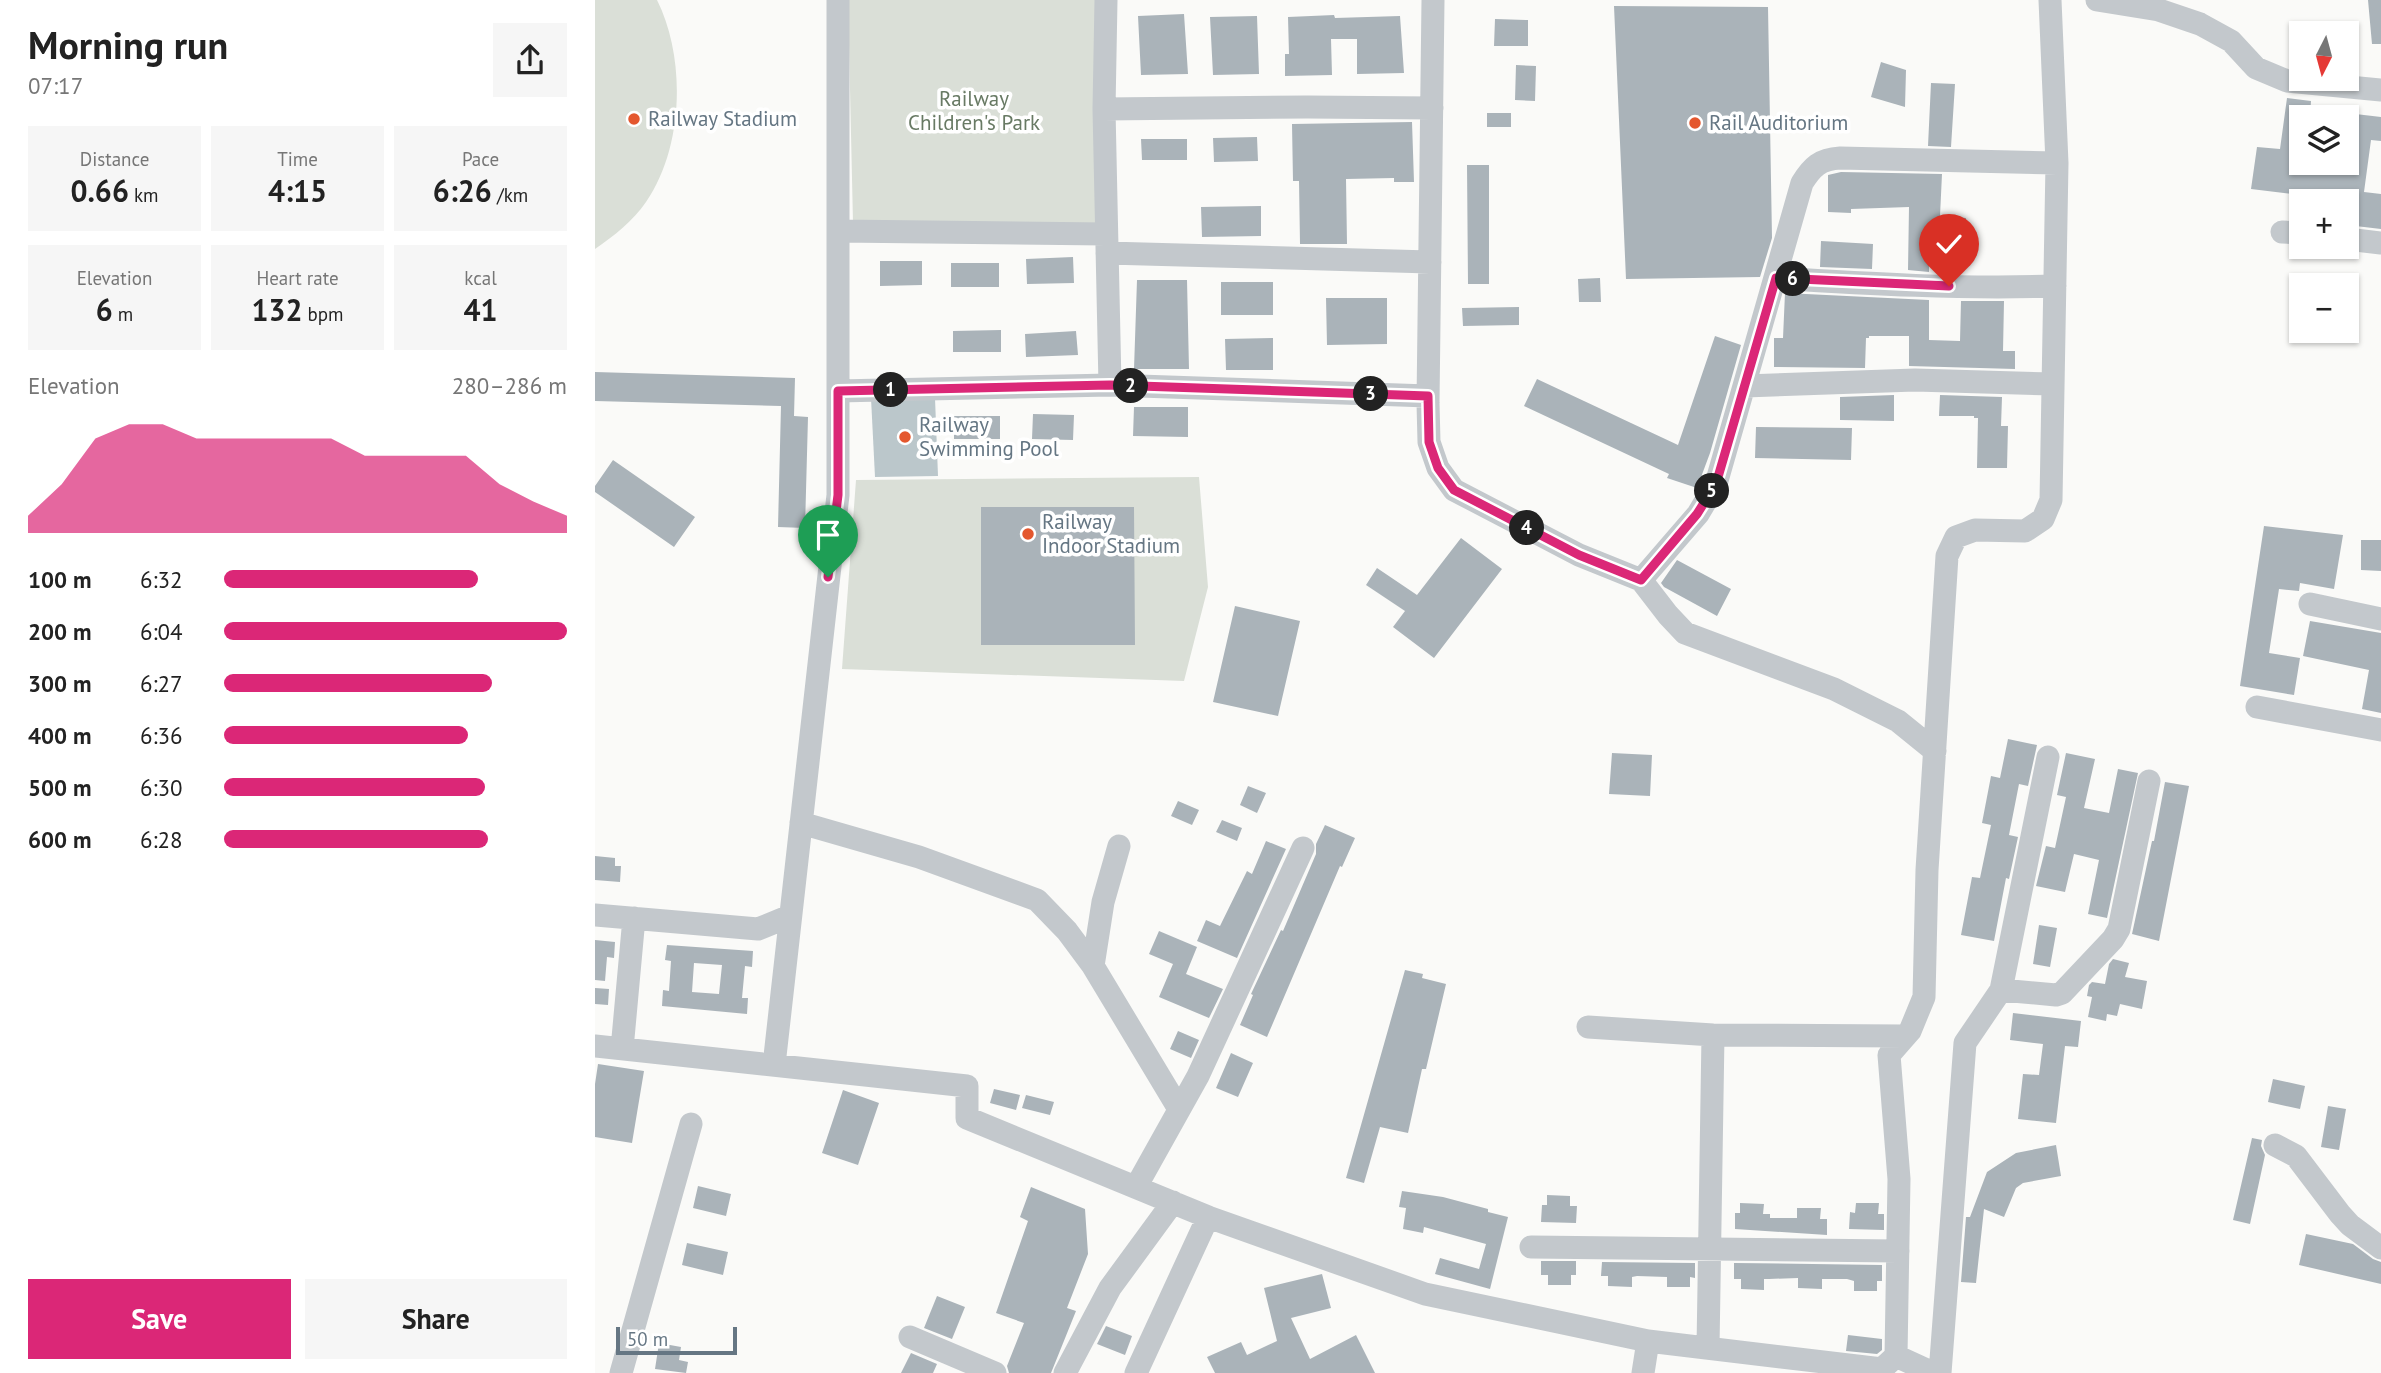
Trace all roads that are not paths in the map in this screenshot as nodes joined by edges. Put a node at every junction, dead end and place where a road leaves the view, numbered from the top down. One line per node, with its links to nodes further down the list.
1 (838, 0): 10 (street)
2 (1106, 0): 8 (street)
3 (1433, 0): 7 (street)
4 (2050, 0): 9 (street)
5 (2097, 0): 6 (street)
6 (2381, 90)
7 (1432, 108): 8 (street); 14 (street)
8 (1104, 110): 12 (street)
9 (2057, 163): 15 (street); 16 (street)
10 (839, 231): 12 (street); 20 (street)
11 (2359, 240): 13 (street)
12 (1107, 243): 14 (street); 18 (street)
13 (2381, 243)
14 (1430, 262): 21 (street)
15 (1776, 278): 16 (street); 19 (street)
16 (2055, 286): 17 (street)
17 (2053, 384): 19 (street); 27 (street)
18 (1110, 385): 20 (street); 21 (street)
19 (1745, 386): 22 (street)
20 (838, 391): 30 (street)
21 (1428, 396): 22 (street)
22 (1641, 580): 27 (street)
23 (2310, 604): 24 (street)
24 (2381, 619)
25 (2257, 707): 26 (street)
26 (2381, 730)
27 (1935, 751): 40 (street)
28 (2048, 757): 37 (street)
29 (2149, 781): 37 (street)
30 (801, 823): 34 (street); 36 (street)
31 (1119, 846): 36 (street)
32 (1303, 848): 44 (street)
33 (595, 915): 35 (street)
34 (790, 916): 35 (street); 43 (street)
35 (634, 918): 42 (street)
36 (1093, 966): 44 (street)
37 (2001, 990): 65 (street)
38 (1588, 1027): 39 (street)
39 (1713, 1035): 40 (street); 52 (street)
40 (1905, 1036): 53 (street)
41 (595, 1046): 42 (street)
42 (622, 1049): 43 (street)
43 (774, 1065): 47 (street)
44 (1179, 1109): 47 (street)
45 (691, 1124): 59 (street)
46 (2275, 1145): 51 (street)
47 (1136, 1187): 48 (street)
48 (1173, 1202): 49 (street); 61 (street)
49 (1209, 1217): 55 (street); 62 (street)
50 (1531, 1247): 52 (street)
51 (2381, 1248)
52 (1710, 1249): 53 (street); 56 (street)
53 (1898, 1251): 57 (street)
54 (910, 1337): 60 (street)
55 (1648, 1341): 56 (street); 63 (street)
56 (1708, 1348): 58 (street)
57 (1896, 1356): 58 (street); 64 (street)
58 (1766, 1364)
59 (621, 1373)
60 (995, 1373)
61 (1065, 1373)
62 (1136, 1373)
63 (1643, 1373)
64 (1933, 1373)
65 (1940, 1373)

